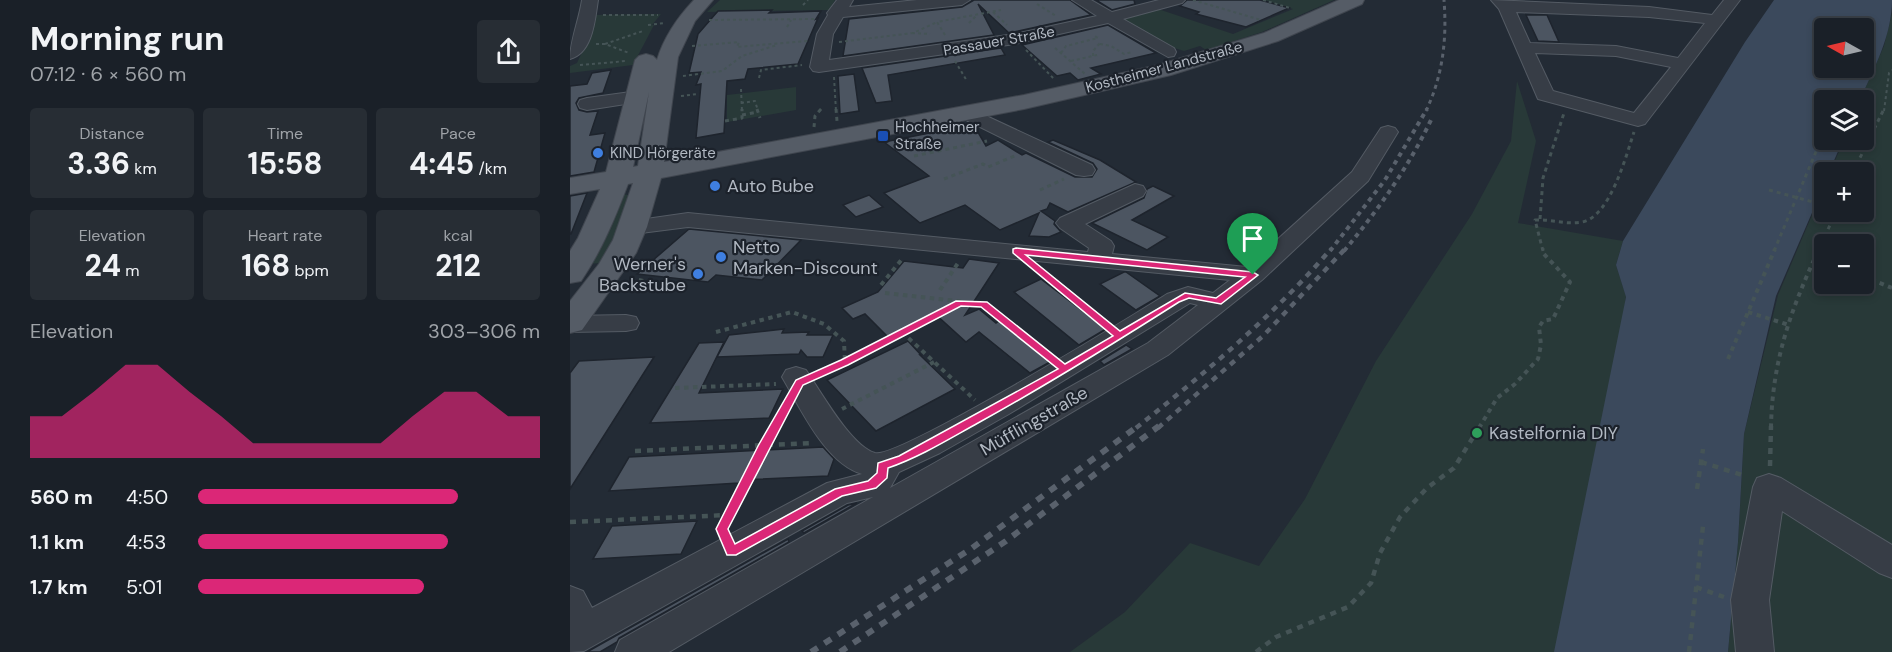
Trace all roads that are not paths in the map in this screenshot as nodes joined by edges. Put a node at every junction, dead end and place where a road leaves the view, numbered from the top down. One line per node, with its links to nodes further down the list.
1 (591, 0): 15 (street)
2 (704, 0): 10 (main road)
3 (962, 0): 9 (street)
4 (1080, 0): 11 (street)
5 (1177, 0): 11 (street, Passauer Straße)
6 (1355, 0): 19 (main road, Kostheimer Landstraße)
7 (1732, 0): 12 (street)
8 (1503, 3): 12 (street); 13 (street)
9 (838, 10): 11 (street, Passauer Straße)
10 (669, 17): 17 (main road); 21 (main road)
11 (1111, 18): 14 (street)
12 (1717, 20): 16 (street)
13 (1524, 48): 16 (street); 16 (street)
14 (1168, 52)
15 (575, 54)
16 (1683, 64)
17 (638, 97): 18 (street); 23 (main road)
18 (587, 104)
19 (967, 113): 21 (main road, Kostheimer Landstraße); 22 (street)
20 (1388, 132): 32 (street, Müfflingstraße)
21 (650, 170): 23 (main road, Kostheimer Landstraße); 27 (main road)
22 (1084, 170)
23 (618, 175): 24 (main road); 25 (main road); 30 (main road)
24 (570, 181)
25 (570, 186)
26 (1135, 191): 28 (street)
27 (633, 227): 28 (street); 31 (main road)
28 (1098, 260): 29 (street)
29 (1179, 267): 32 (street); 33 (street)
30 (570, 273): 31 (main road)
31 (616, 274): 35 (main road)
32 (1253, 275): 34 (street, Müfflingstraße)
33 (1188, 295): 34 (street); 38 (street)
34 (1218, 302): 41 (street, Müfflingstraße)
35 (570, 323): 36 (street)
36 (626, 323)
37 (798, 380): 38 (street)
38 (882, 466): 40 (street)
39 (1892, 563): 42 (street)
40 (575, 624)
41 (634, 652)
42 (1755, 652)

